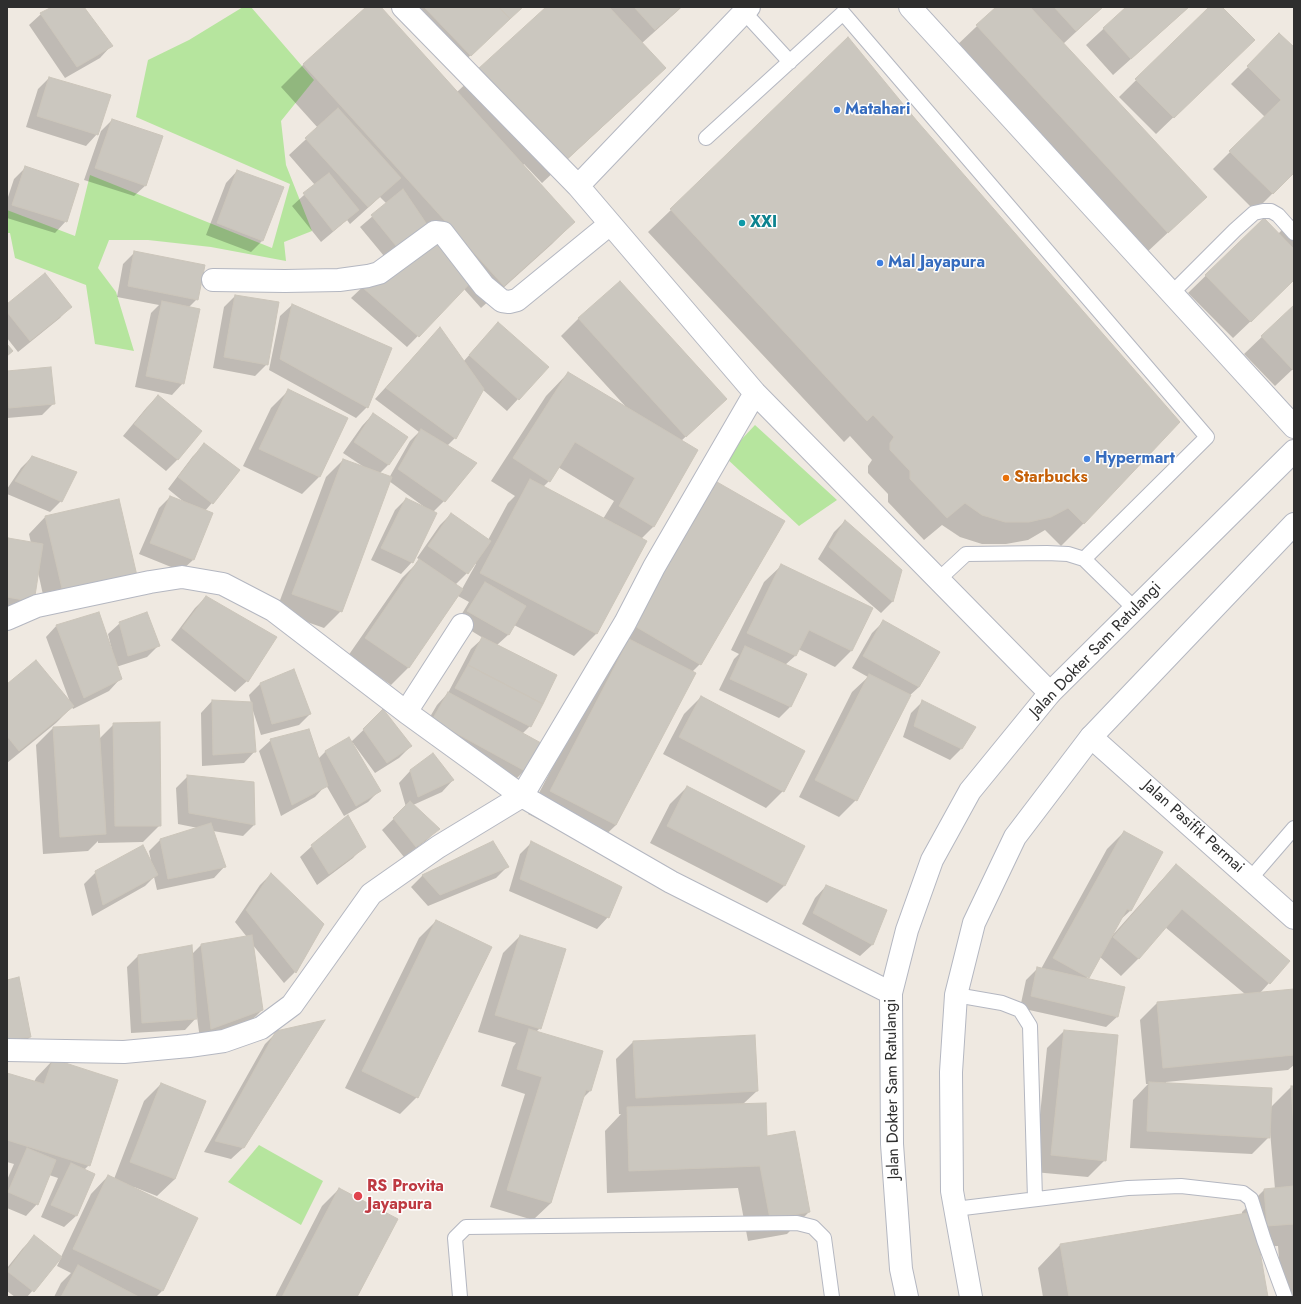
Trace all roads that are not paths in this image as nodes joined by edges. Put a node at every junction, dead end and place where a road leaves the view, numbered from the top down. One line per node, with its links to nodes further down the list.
1 (403, 7): 6 (street)
2 (910, 7): 10 (street)
3 (747, 9): 4 (lane); 6 (street)
4 (790, 62): 5 (lane); 15 (lane)
5 (706, 138)
6 (578, 186): 7 (street)
7 (610, 224): 9 (street); 11 (street)
8 (1294, 233): 10 (lane)
9 (213, 280)
10 (1172, 293): 12 (street)
11 (755, 393): 16 (street); 23 (street)
12 (1294, 427)
13 (1294, 451): 17 (street, Jalan Dokter Sam Ratulangi)
14 (1294, 524): 22 (street)
15 (1084, 559): 16 (lane); 17 (lane)
16 (938, 580): 20 (street)
17 (1135, 609): 20 (street, Jalan Dokter Sam Ratulangi)
18 (7, 619): 21 (street)
19 (462, 624): 21 (street)
20 (1050, 693): 27 (street, Jalan Dokter Sam Ratulangi)
21 (406, 712): 23 (street)
22 (1091, 737): 25 (street, Jalan Pasifik Permai); 28 (street)
23 (522, 796): 27 (street); 29 (street)
24 (1294, 828): 25 (lane)
25 (1250, 879): 26 (street, Jalan Pasifik Permai)
26 (1294, 918)
27 (891, 993): 34 (street, Jalan Dokter Sam Ratulangi)
28 (956, 995): 30 (lane); 31 (street)
29 (7, 1050)
30 (1035, 1200): 31 (lane); 36 (lane)
31 (956, 1209): 35 (street)
32 (460, 1297): 33 (lane)
33 (832, 1297)
34 (907, 1297)
35 (971, 1297)
36 (1285, 1297)

